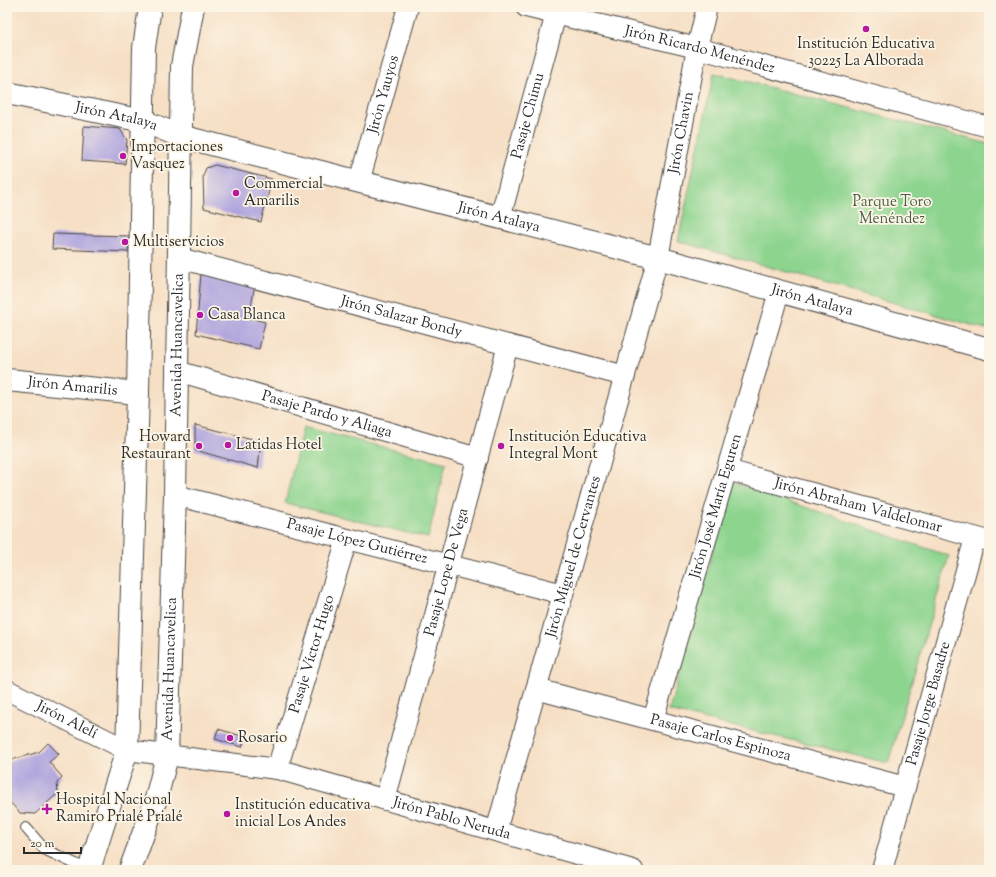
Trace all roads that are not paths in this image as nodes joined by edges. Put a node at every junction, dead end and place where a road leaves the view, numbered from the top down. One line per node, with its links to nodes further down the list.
1 (150, 7): 9 (main road)
2 (193, 7): 11 (main road, Avenida Huancavelica)
3 (408, 7): 12 (street, Jirón Yauyos)
4 (526, 7): 6 (street, Jirón Ricardo Menéndez)
5 (707, 7): 7 (street, Jirón Chavin)
6 (556, 14): 7 (street, Jirón Ricardo Menéndez); 13 (street, Pasaje Chimu)
7 (698, 48): 10 (street, Jirón Ricardo Menéndez); 15 (street, Jirón Chavin)
8 (7, 93): 9 (main road, Jirón Atalaya)
9 (143, 121): 11 (main road, Jirón Atalaya); 22 (main road)
10 (989, 127)
11 (180, 136): 12 (main road, Jirón Atalaya); 14 (main road, Avenida Huancavelica)
12 (359, 182): 13 (main road, Jirón Atalaya)
13 (500, 218): 15 (main road, Jirón Atalaya)
14 (179, 258): 17 (street, Jirón Salazar Bondy); 19 (main road, Avenida Huancavelica)
15 (658, 258): 16 (main road, Jirón Atalaya); 20 (street, Jirón Miguel de Cervantes)
16 (780, 292): 18 (main road, Jirón Atalaya); 24 (street, Jirón José María Eguren)
17 (508, 345): 20 (street, Jirón Salazar Bondy); 23 (street, Pasaje Lope De Vega)
18 (989, 349)
19 (177, 372): 23 (street, Pasaje Pardo y Aliaga); 25 (main road, Avenida Huancavelica)
20 (625, 376): 29 (street, Jirón Miguel de Cervantes)
21 (7, 380): 22 (main road, Jirón Amarilis)
22 (138, 392): 33 (main road)
23 (478, 458): 28 (street, Pasaje Lope De Vega)
24 (727, 470): 27 (street, Jirón Abraham Valdelomar); 32 (street, Jirón José María Eguren)
25 (175, 495): 26 (street, Pasaje López Gutiérrez); 34 (main road, Avenida Huancavelica)
26 (347, 539): 28 (street, Pasaje López Gutiérrez); 35 (street, Pasaje Víctor Hugo)
27 (982, 539): 36 (street, Pasaje Jorge Basadre)
28 (449, 565): 29 (street, Pasaje López Gutiérrez); 37 (street, Pasaje Lope De Vega)
29 (563, 594): 30 (street, Jirón Miguel de Cervantes)
30 (536, 689): 32 (street, Pasaje Carlos Espinoza); 39 (street, Jirón Miguel de Cervantes)
31 (7, 690): 33 (street, Jirón Alelí)
32 (653, 720): 36 (street, Pasaje Carlos Espinoza)
33 (127, 750): 34 (street, Jirón Pablo Neruda); 40 (main road)
34 (167, 756): 35 (street, Jirón Pablo Neruda); 41 (main road, Avenida Huancavelica)
35 (277, 769): 37 (street, Jirón Pablo Neruda)
36 (905, 787): 43 (street, Pasaje Jorge Basadre)
37 (385, 800): 39 (street, Jirón Pablo Neruda)
38 (26, 828): 40 (lane)
39 (496, 831): 42 (street, Jirón Pablo Neruda)
40 (88, 870)
41 (130, 870)
42 (633, 870)
43 (882, 870)

